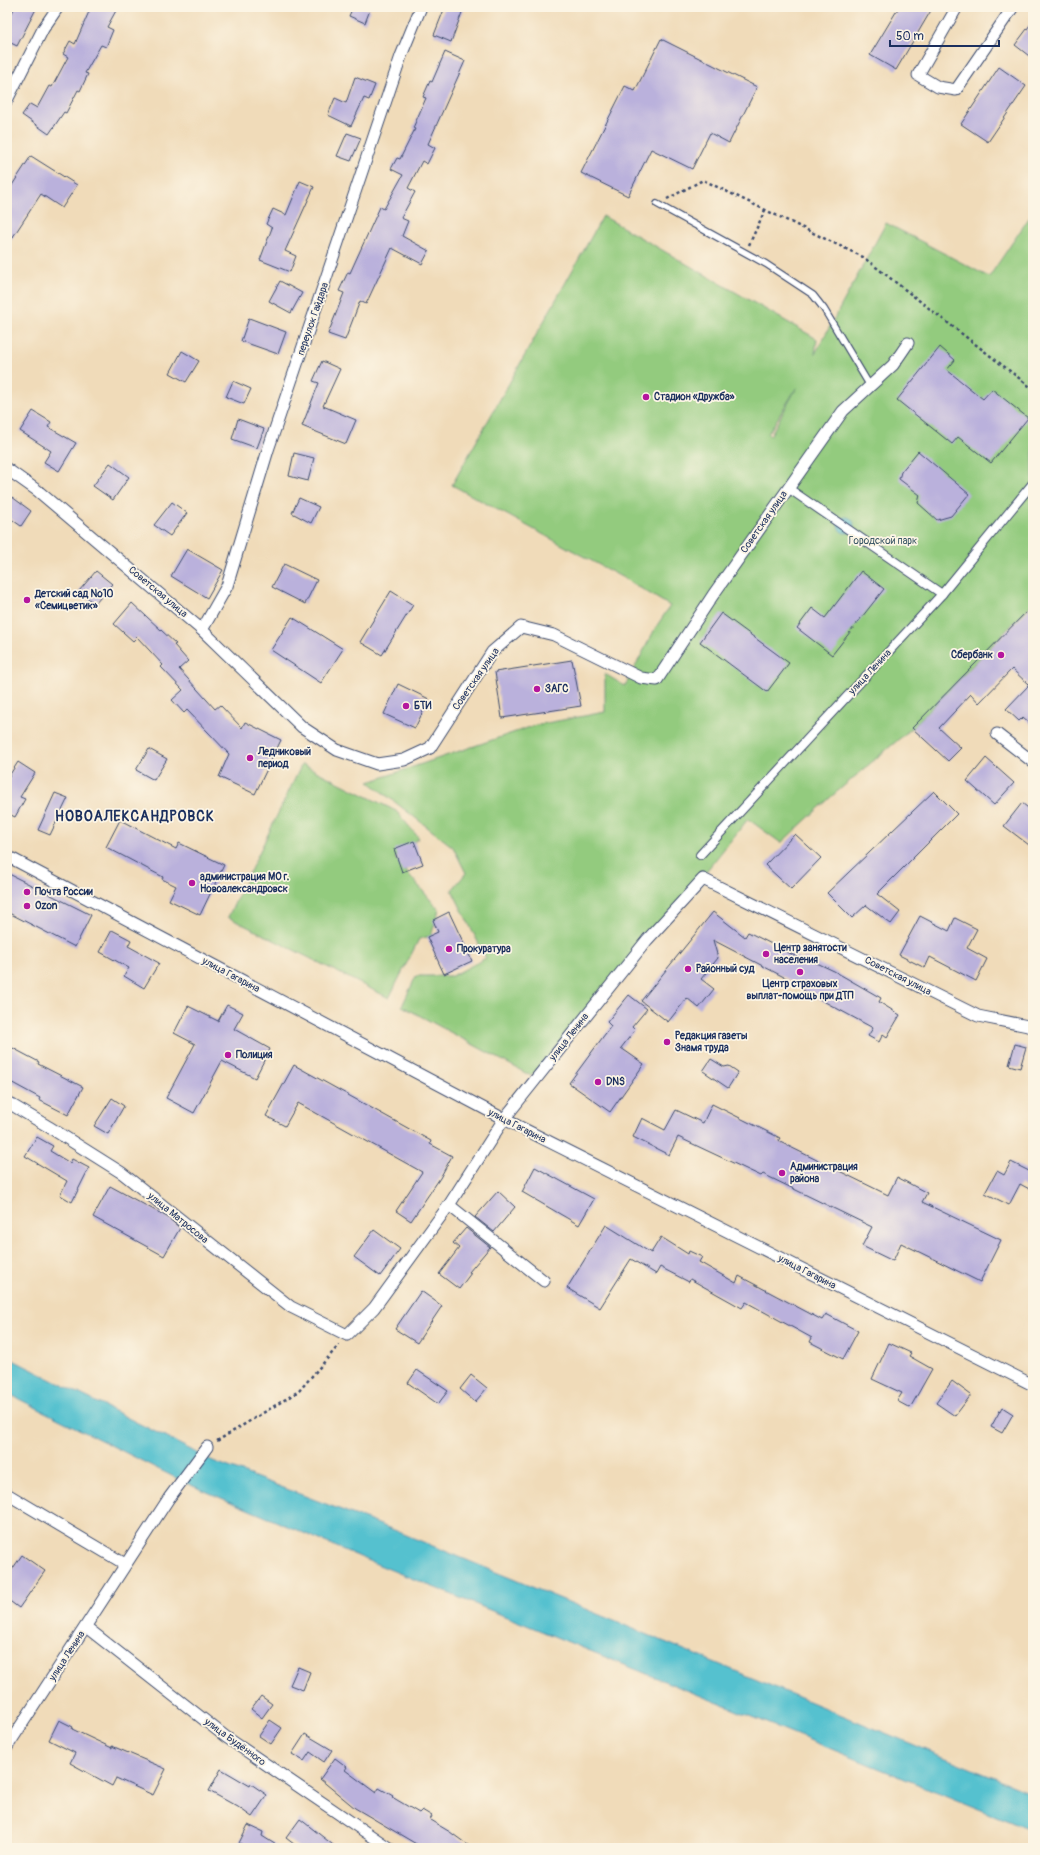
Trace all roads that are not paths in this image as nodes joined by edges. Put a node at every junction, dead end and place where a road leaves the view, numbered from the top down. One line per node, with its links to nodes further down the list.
1 (58, 7): 5 (street)
2 (421, 7): 13 (street, переулок Гайдара)
3 (957, 7): 4 (street)
4 (1013, 7)
5 (7, 100)
6 (657, 204): 8 (lane)
7 (908, 343): 8 (street, Советская улица)
8 (870, 386): 11 (street, Советская улица)
9 (7, 470): 13 (street, Советская улица)
10 (1033, 483): 12 (street, улица Ленина)
11 (788, 488): 12 (street); 13 (street, Советская улица)
12 (942, 594): 16 (street, улица Ленина)
13 (202, 630)
14 (997, 734): 15 (street)
15 (1033, 762)
16 (700, 855)
17 (7, 856): 21 (street, улица Гагарина)
18 (703, 878): 19 (street, Советская улица); 21 (street, улица Ленина)
19 (1033, 1027)
20 (7, 1102): 24 (street, улица Матросова)
21 (504, 1119): 22 (street, улица Ленина); 25 (street, улица Гагарина)
22 (450, 1204): 23 (street); 24 (street, улица Ленина)
23 (544, 1281)
24 (347, 1335)
25 (1033, 1385)
26 (207, 1447): 28 (street, улица Ленина)
27 (7, 1494): 28 (street)
28 (125, 1564): 29 (street, улица Ленина)
29 (86, 1627): 30 (street, улица Ленина); 31 (street, улица Будённого)
30 (7, 1747)
31 (389, 1848)

